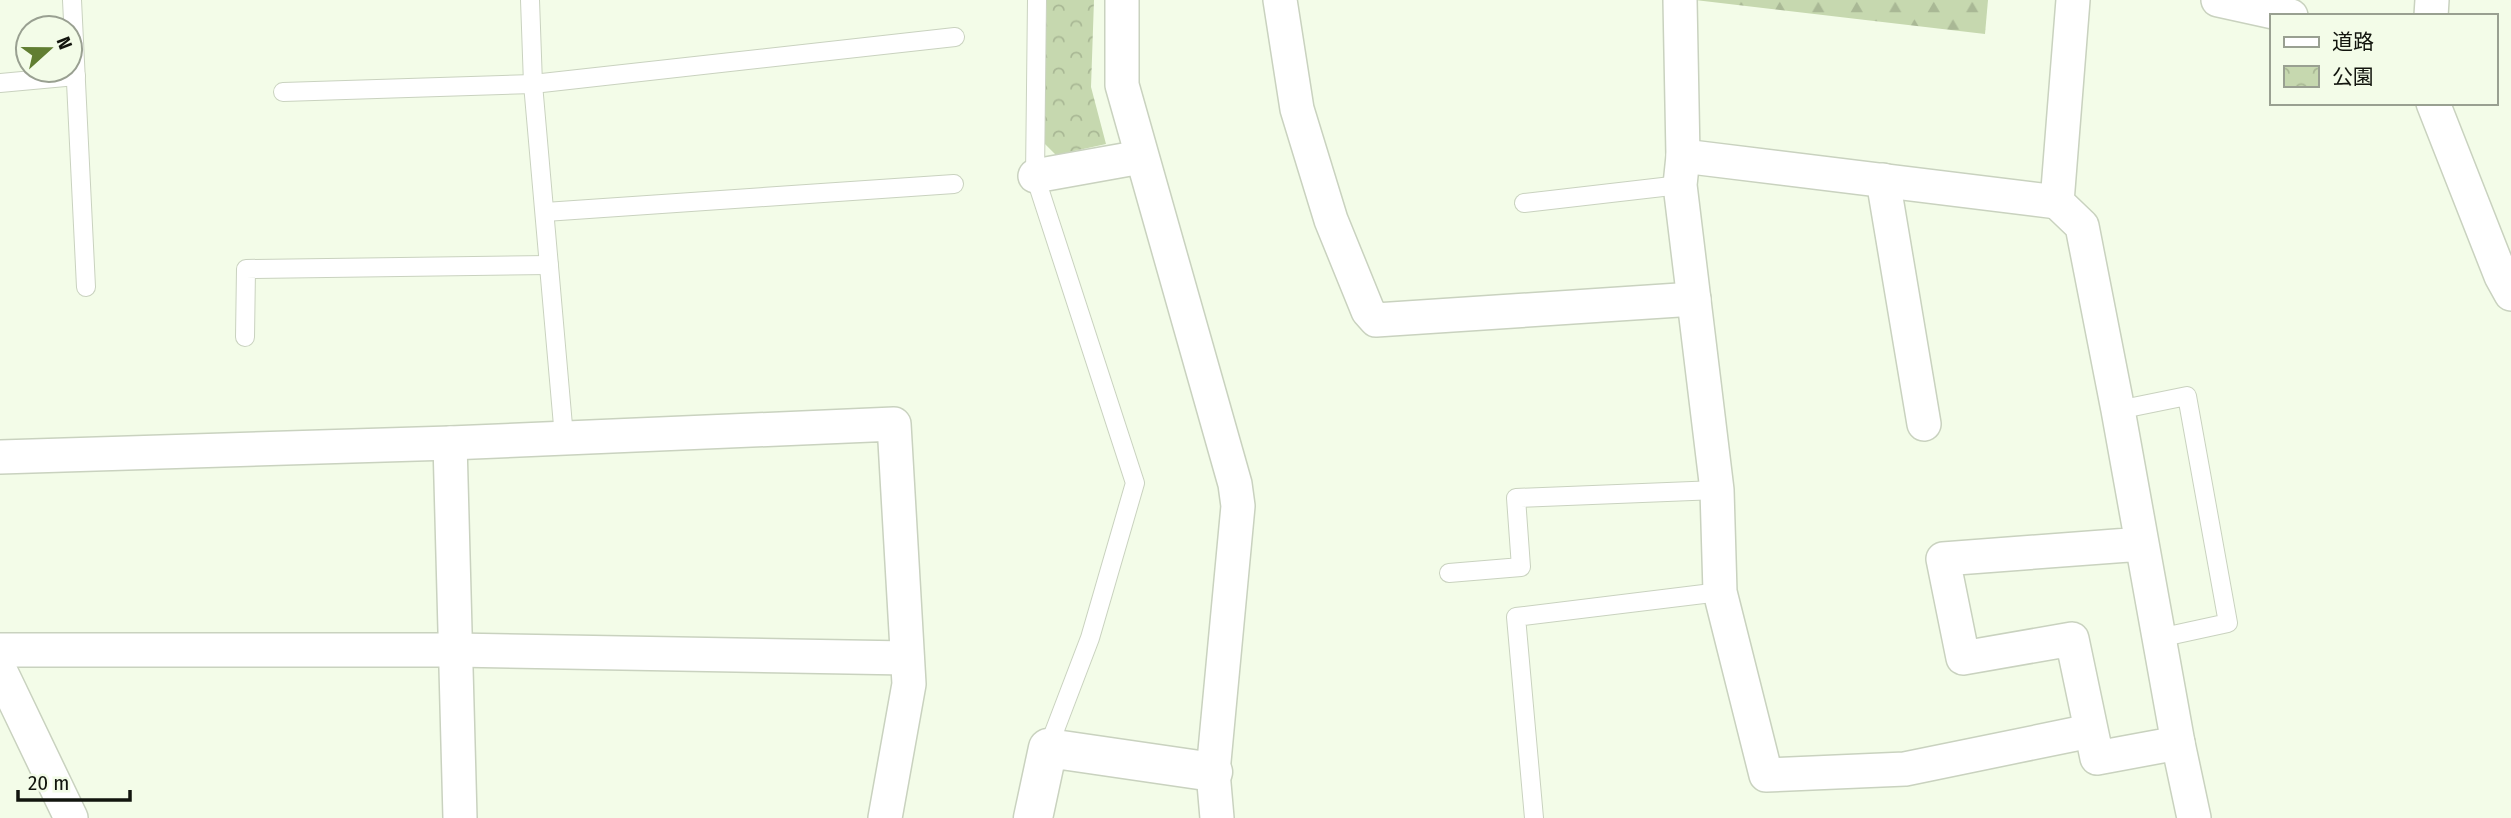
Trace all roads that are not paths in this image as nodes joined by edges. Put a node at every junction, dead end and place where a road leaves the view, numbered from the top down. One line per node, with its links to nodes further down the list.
1 (530, 0): 11 (lane)
2 (1037, 0): 16 (lane)
3 (1122, 0): 14 (street)
4 (1280, 0): 25 (street)
5 (1680, 0): 15 (street)
6 (2073, 0): 19 (street)
7 (2218, 0): 8 (street)
8 (2282, 14)
9 (956, 37): 11 (lane)
10 (76, 84): 23 (lane)
11 (533, 84): 12 (lane); 21 (lane)
12 (283, 92)
13 (2433, 105): 24 (street)
14 (1141, 157): 16 (street); 44 (street)
15 (1682, 171): 17 (street); 20 (lane); 25 (street)
16 (1035, 176): 43 (lane)
17 (1883, 180): 19 (street); 28 (street)
18 (954, 184): 21 (lane)
19 (2056, 202): 27 (street)
20 (1524, 203)
21 (545, 212): 22 (lane)
22 (549, 265): 26 (lane); 29 (lane)
23 (86, 287)
24 (2511, 294)
25 (1694, 299): 32 (street)
26 (245, 337)
27 (2118, 410): 33 (street); 36 (lane)
28 (1924, 424)
29 (564, 437): 30 (street); 39 (street)
30 (450, 443): 31 (street); 38 (street)
31 (0, 457)
32 (1717, 490): 34 (lane); 35 (street)
33 (2142, 544): 36 (street); 41 (street)
34 (1450, 573)
35 (1720, 592): 41 (street); 50 (lane)
36 (2159, 638): 42 (street)
37 (0, 650): 38 (street)
38 (455, 650): 39 (street); 46 (street)
39 (907, 658): 47 (street)
40 (0, 670): 45 (street)
41 (2090, 732): 42 (street)
42 (2178, 743): 51 (street)
43 (1048, 748): 44 (street); 48 (street)
44 (1213, 772): 49 (street)
45 (71, 818)
46 (460, 818)
47 (885, 818)
48 (1033, 818)
49 (1217, 818)
50 (1534, 818)
51 (2194, 818)

